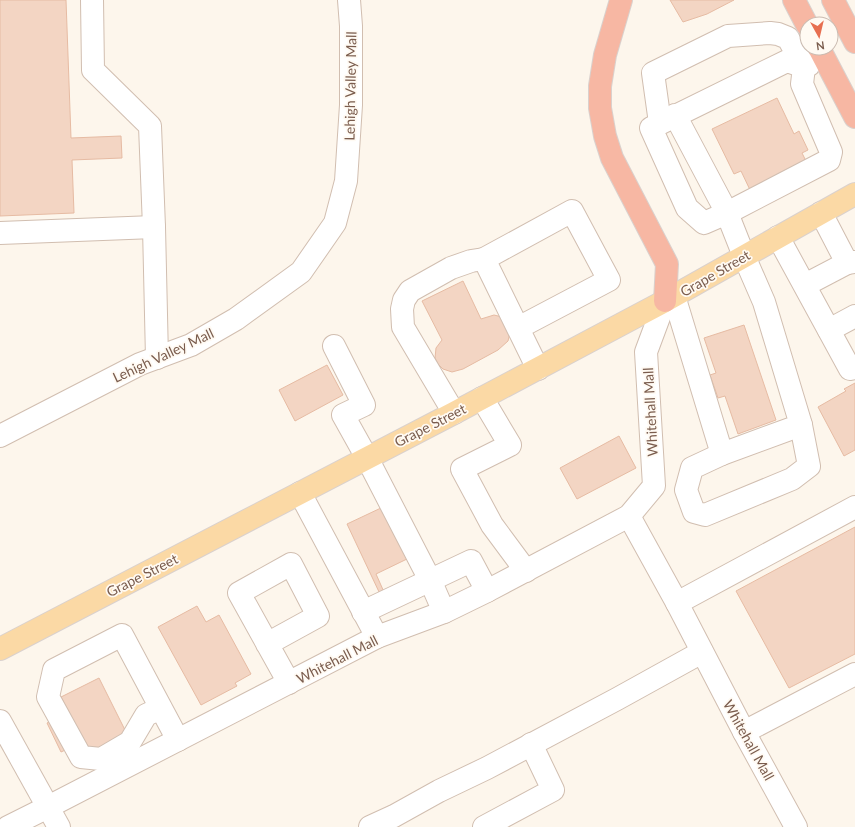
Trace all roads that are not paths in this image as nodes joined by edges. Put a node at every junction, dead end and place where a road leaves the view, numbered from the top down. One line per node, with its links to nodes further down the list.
1 (92, 0): 16 (street)
2 (349, 0): 28 (street, Lehigh Valley Mall)
3 (621, 0): 23 (highway)
4 (794, 0): 6 (highway)
5 (833, 0): 7 (highway)
6 (802, 16)
7 (855, 42)
8 (818, 56): 10 (street)
9 (824, 56): 11 (highway)
10 (804, 67): 12 (street); 12 (street); 15 (street)
11 (855, 117)
12 (668, 119): 15 (street); 15 (street)
13 (855, 194): 14 (main road, Grape Street)
14 (822, 213): 18 (main road, Grape Street); 21 (street)
15 (727, 214): 19 (street)
16 (154, 227): 17 (street); 28 (street)
17 (0, 233)
18 (778, 237): 19 (main road, Grape Street); 22 (street)
19 (744, 256): 23 (main road, Grape Street); 33 (street)
20 (484, 259): 25 (street); 25 (street); 32 (street)
21 (851, 263): 22 (street)
22 (805, 285): 26 (street)
23 (669, 299): 29 (main road, Grape Street); 35 (street); 39 (street, Whitehall Mall)
24 (855, 316): 26 (street)
25 (518, 328): 29 (street)
26 (829, 330): 30 (street)
27 (334, 346): 36 (street)
28 (157, 358): 34 (street, Lehigh Valley Mall)
29 (538, 368): 31 (main road, Grape Street)
30 (855, 368)
31 (482, 398): 32 (main road, Grape Street); 40 (street)
32 (454, 413): 36 (main road, Grape Street)
33 (801, 425): 35 (street); 35 (street)
34 (0, 436)
35 (722, 454)
36 (367, 458): 37 (main road, Grape Street); 41 (street)
37 (300, 493): 44 (street); 48 (main road, Grape Street)
38 (855, 507): 43 (street)
39 (629, 516): 40 (street, Whitehall Mall); 43 (street, Whitehall Mall)
40 (526, 571): 42 (street, Whitehall Mall)
41 (430, 580): 42 (street); 44 (street); 45 (street)
42 (487, 591): 45 (street, Whitehall Mall)
43 (677, 603): 49 (street, Whitehall Mall)
44 (363, 612): 46 (street)
45 (444, 612): 46 (street, Whitehall Mall)
46 (377, 638): 51 (street, Whitehall Mall)
47 (267, 644): 51 (street)
48 (0, 649)
49 (702, 652): 54 (street, Whitehall Mall); 56 (street)
50 (855, 674): 54 (street)
51 (289, 683): 55 (street, Whitehall Mall)
52 (161, 708): 52 (street); 55 (street)
53 (0, 720): 57 (street)
54 (744, 732): 63 (street, Whitehall Mall)
55 (178, 740): 57 (street, Whitehall Mall)
56 (530, 744): 58 (street); 62 (street)
57 (48, 808): 59 (street, Whitehall Mall); 60 (street)
58 (397, 821): 61 (street)
59 (8, 827)
60 (59, 827)
61 (370, 827)
62 (484, 827)
63 (796, 827)

